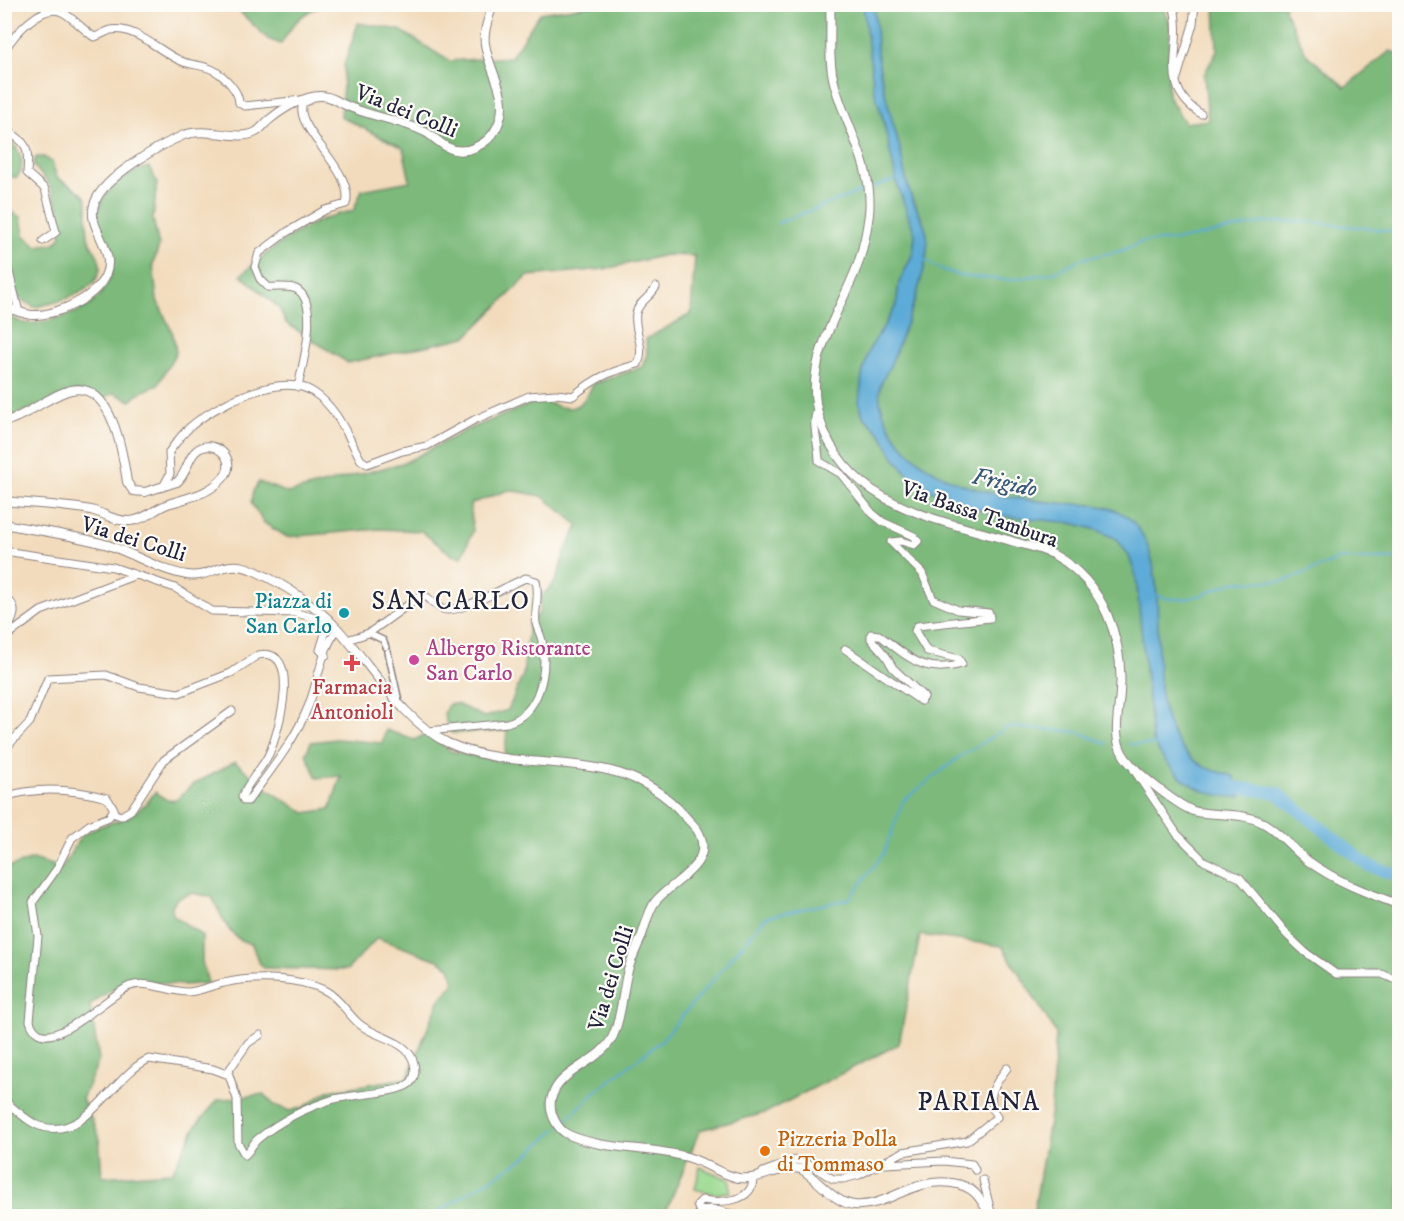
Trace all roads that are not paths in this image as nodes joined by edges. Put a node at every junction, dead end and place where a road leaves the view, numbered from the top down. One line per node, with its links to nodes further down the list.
1 (493, 4): 8 (street, Via dei Colli)
2 (830, 4): 16 (street, Via Bassa Tambura)
3 (1173, 4): 6 (street)
4 (1195, 4): 6 (street)
5 (4, 51): 7 (street)
6 (1175, 83): 9 (street)
7 (304, 100): 8 (street, Via dei Colli); 14 (street, Via dei Colli)
8 (339, 102): 15 (street)
9 (1201, 114)
10 (4, 128): 11 (street)
11 (43, 241)
12 (4, 269): 14 (street, Via dei Colli)
13 (656, 286): 15 (street)
14 (15, 310)
15 (298, 387): 18 (street)
16 (817, 411): 28 (street); 34 (street, Via Bassa Tambura)
17 (4, 422): 18 (street, Via dei Colli)
18 (163, 487): 19 (street, Via dei Colli)
19 (4, 501)
20 (4, 524): 24 (street, Via dei Colli)
21 (4, 551): 22 (street)
22 (136, 575): 26 (street); 29 (street)
23 (4, 598): 26 (street)
24 (338, 629): 27 (street, Via dei Colli); 29 (street)
25 (368, 632): 27 (street); 30 (street); 32 (street)
26 (4, 636)
27 (347, 640): 30 (street, Via dei Colli)
28 (845, 649)
29 (326, 654): 33 (street)
30 (399, 700): 32 (street, Via dei Colli)
31 (232, 711): 36 (street)
32 (429, 731): 45 (street, Via dei Colli)
33 (4, 750)
34 (1123, 754): 37 (street); 38 (street)
35 (4, 796): 36 (street)
36 (112, 813): 41 (street)
37 (1400, 905)
38 (1400, 982)
39 (260, 1035): 41 (street)
40 (1006, 1068): 43 (street)
41 (227, 1073): 42 (street)
42 (4, 1101)
43 (882, 1164): 44 (street); 45 (street)
44 (975, 1170)
45 (750, 1178): 47 (street); 48 (street)
46 (983, 1180): 48 (street)
47 (740, 1216)
48 (991, 1216)

